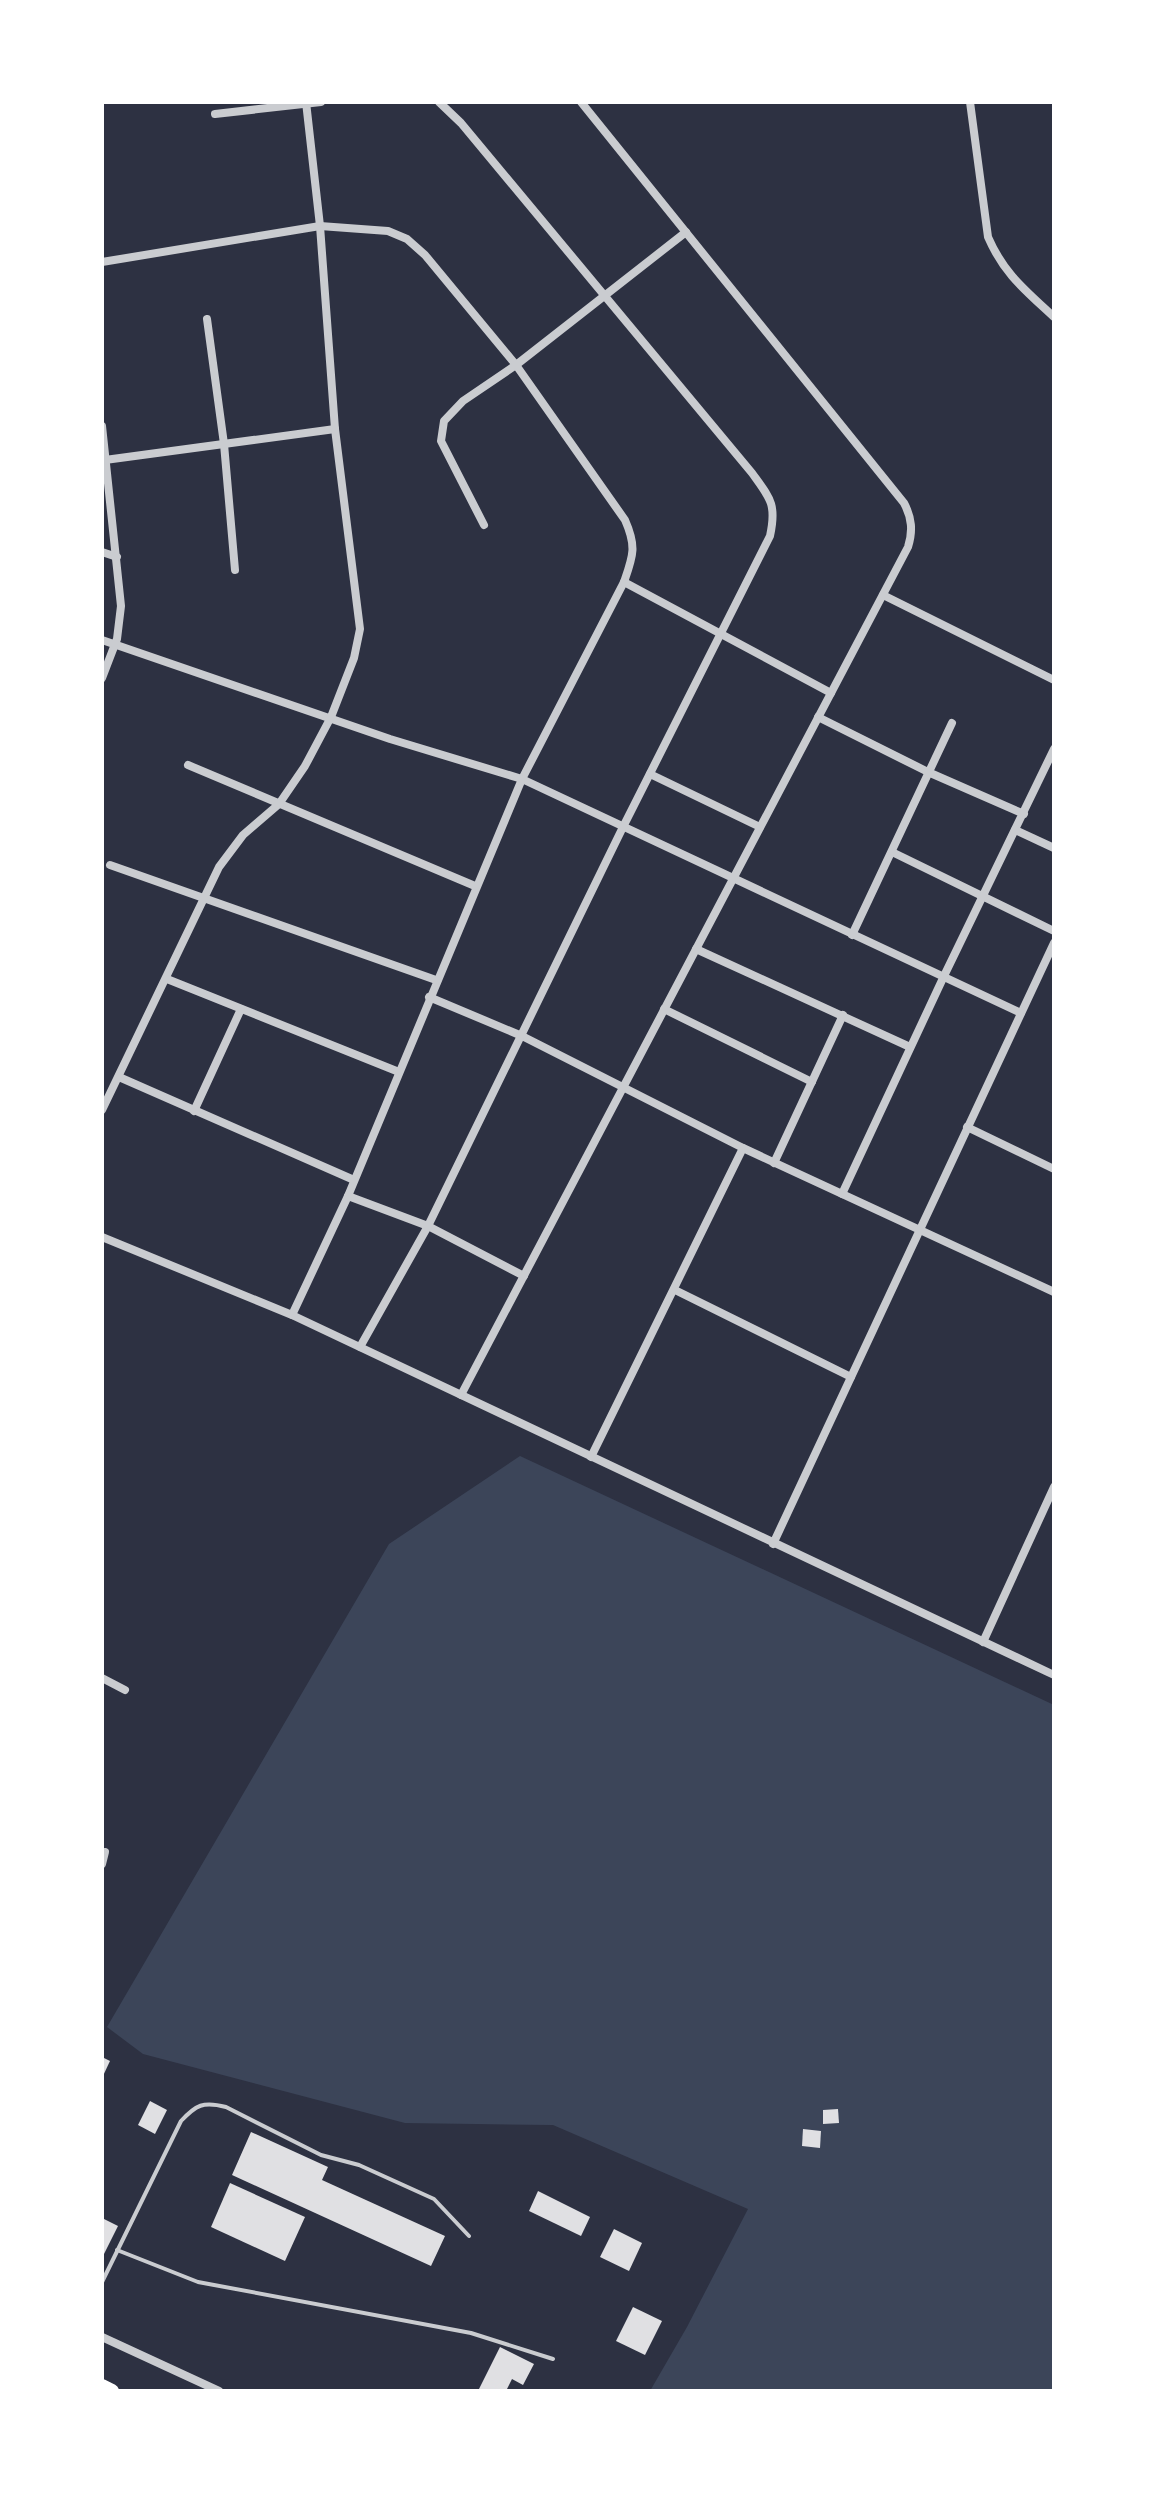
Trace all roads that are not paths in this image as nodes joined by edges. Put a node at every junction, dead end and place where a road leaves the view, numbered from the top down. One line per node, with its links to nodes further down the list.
1 (321, 102): 5 (street)
2 (439, 102): 10 (street)
3 (581, 102): 8 (street)
4 (970, 102): 11 (street)
5 (306, 103): 6 (street); 7 (street)
6 (215, 114)
7 (320, 226): 9 (street); 13 (street); 15 (street)
8 (686, 232): 10 (street); 24 (street)
9 (102, 262)
10 (604, 296): 13 (street); 25 (street)
11 (1054, 317)
12 (207, 319): 16 (street)
13 (516, 365): 19 (street); 23 (street)
14 (102, 426): 17 (street)
15 (335, 429): 16 (street); 31 (street)
16 (224, 444): 17 (street); 22 (street)
17 (105, 460): 18 (street)
18 (105, 482): 21 (street)
19 (484, 525)
20 (102, 552): 21 (street)
21 (117, 557): 27 (street)
22 (235, 570)
23 (624, 582): 25 (street); 38 (street)
24 (883, 595): 29 (street); 30 (street)
25 (721, 634): 30 (street); 37 (street)
26 (102, 640): 27 (street)
27 (115, 646): 28 (street); 31 (street)
28 (102, 678)
29 (1054, 680)
30 (831, 693): 32 (street)
31 (331, 717): 38 (street); 39 (street)
32 (818, 717): 36 (street); 42 (street)
33 (952, 723): 36 (street)
34 (1054, 749): 40 (street)
35 (188, 765): 39 (street)
36 (928, 772): 40 (street); 45 (street)
37 (650, 774): 41 (street); 42 (street)
38 (522, 779): 41 (street); 48 (street)
39 (279, 804): 48 (street); 50 (street)
40 (1024, 814): 43 (street)
41 (623, 827): 47 (street); 63 (street)
42 (760, 827): 47 (street)
43 (1015, 830): 44 (street); 49 (street)
44 (1054, 848)
45 (892, 852): 49 (street); 52 (street)
46 (110, 865): 50 (street)
47 (733, 878): 52 (street); 54 (street)
48 (475, 886): 57 (street)
49 (983, 895): 51 (street); 55 (street)
50 (205, 898): 56 (street); 57 (street)
51 (1054, 931)
52 (852, 935): 55 (street)
53 (1054, 943): 61 (street)
54 (696, 949): 60 (street); 62 (street)
55 (944, 976): 61 (street); 64 (street)
56 (167, 979): 59 (street); 66 (street)
57 (436, 980): 58 (street)
58 (429, 997): 63 (street); 65 (street)
59 (241, 1009): 65 (street); 70 (street)
60 (664, 1009): 67 (street); 68 (street)
61 (1021, 1013): 71 (street)
62 (843, 1015): 64 (street); 67 (street)
63 (522, 1036): 68 (street); 78 (street)
64 (910, 1047): 76 (street)
65 (399, 1072): 75 (street)
66 (119, 1077): 69 (street); 70 (street)
67 (812, 1082): 73 (street)
68 (623, 1087): 72 (street); 81 (street)
69 (102, 1110)
70 (194, 1111): 75 (street)
71 (967, 1127): 74 (street); 79 (street)
72 (743, 1148): 73 (street); 82 (street)
73 (774, 1163): 76 (street)
74 (1054, 1169)
75 (354, 1180): 77 (street)
76 (842, 1194): 79 (street)
77 (348, 1196): 78 (street); 84 (street)
78 (428, 1226): 81 (street); 85 (street)
79 (919, 1230): 83 (street); 86 (street)
80 (102, 1237): 84 (street)
81 (524, 1276): 87 (street)
82 (675, 1290): 86 (street); 88 (street)
83 (1054, 1292)
84 (292, 1315): 85 (street)
85 (360, 1347): 87 (street)
86 (851, 1377): 90 (street)
87 (461, 1395): 88 (street)
88 (591, 1457): 90 (street)
89 (1054, 1487): 91 (street)
90 (773, 1544): 91 (street)
91 (983, 1642): 92 (street)
92 (1054, 1675)
93 (102, 1678): 94 (street)
94 (125, 1690)
95 (105, 1852): 96 (street)
96 (102, 1864)
97 (469, 2236): 98 (lane)
98 (117, 2250): 99 (lane); 101 (lane)
99 (102, 2282)
100 (102, 2337): 104 (street)
101 (553, 2359)
102 (102, 2386): 103 (main road)
103 (112, 2391)
104 (219, 2391)

